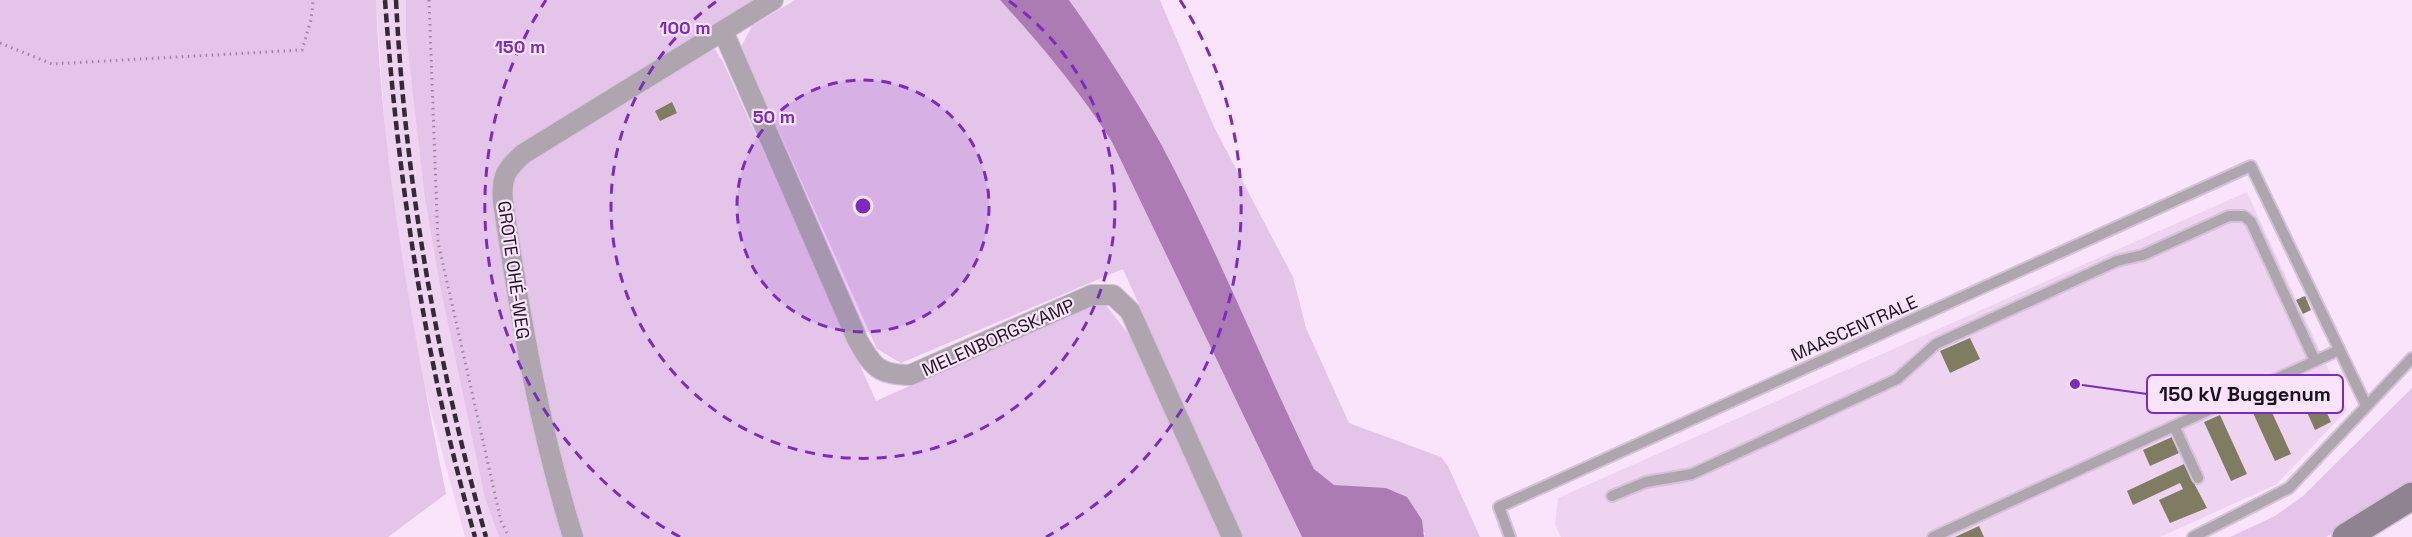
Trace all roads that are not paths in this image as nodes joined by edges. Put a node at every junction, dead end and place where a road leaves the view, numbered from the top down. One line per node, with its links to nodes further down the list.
1 (773, 0): 2 (street, GROTE OHÉ-WEG)
2 (723, 31): 11 (street, GROTE OHÉ-WEG); 12 (street, MELENBORGSKAMP)
3 (2339, 350): 5 (lane); 6 (lane); 13 (lane, MAASCENTRALE)
4 (2412, 358): 6 (lane)
5 (2315, 362): 7 (lane); 9 (lane)
6 (2366, 405): 15 (lane)
7 (2174, 426): 8 (lane); 14 (lane)
8 (2198, 478)
9 (1612, 496)
10 (2412, 496): 16 (main road)
11 (573, 537)
12 (1232, 537)
13 (1510, 537)
14 (1933, 537)
15 (2193, 537)
16 (2346, 537)

